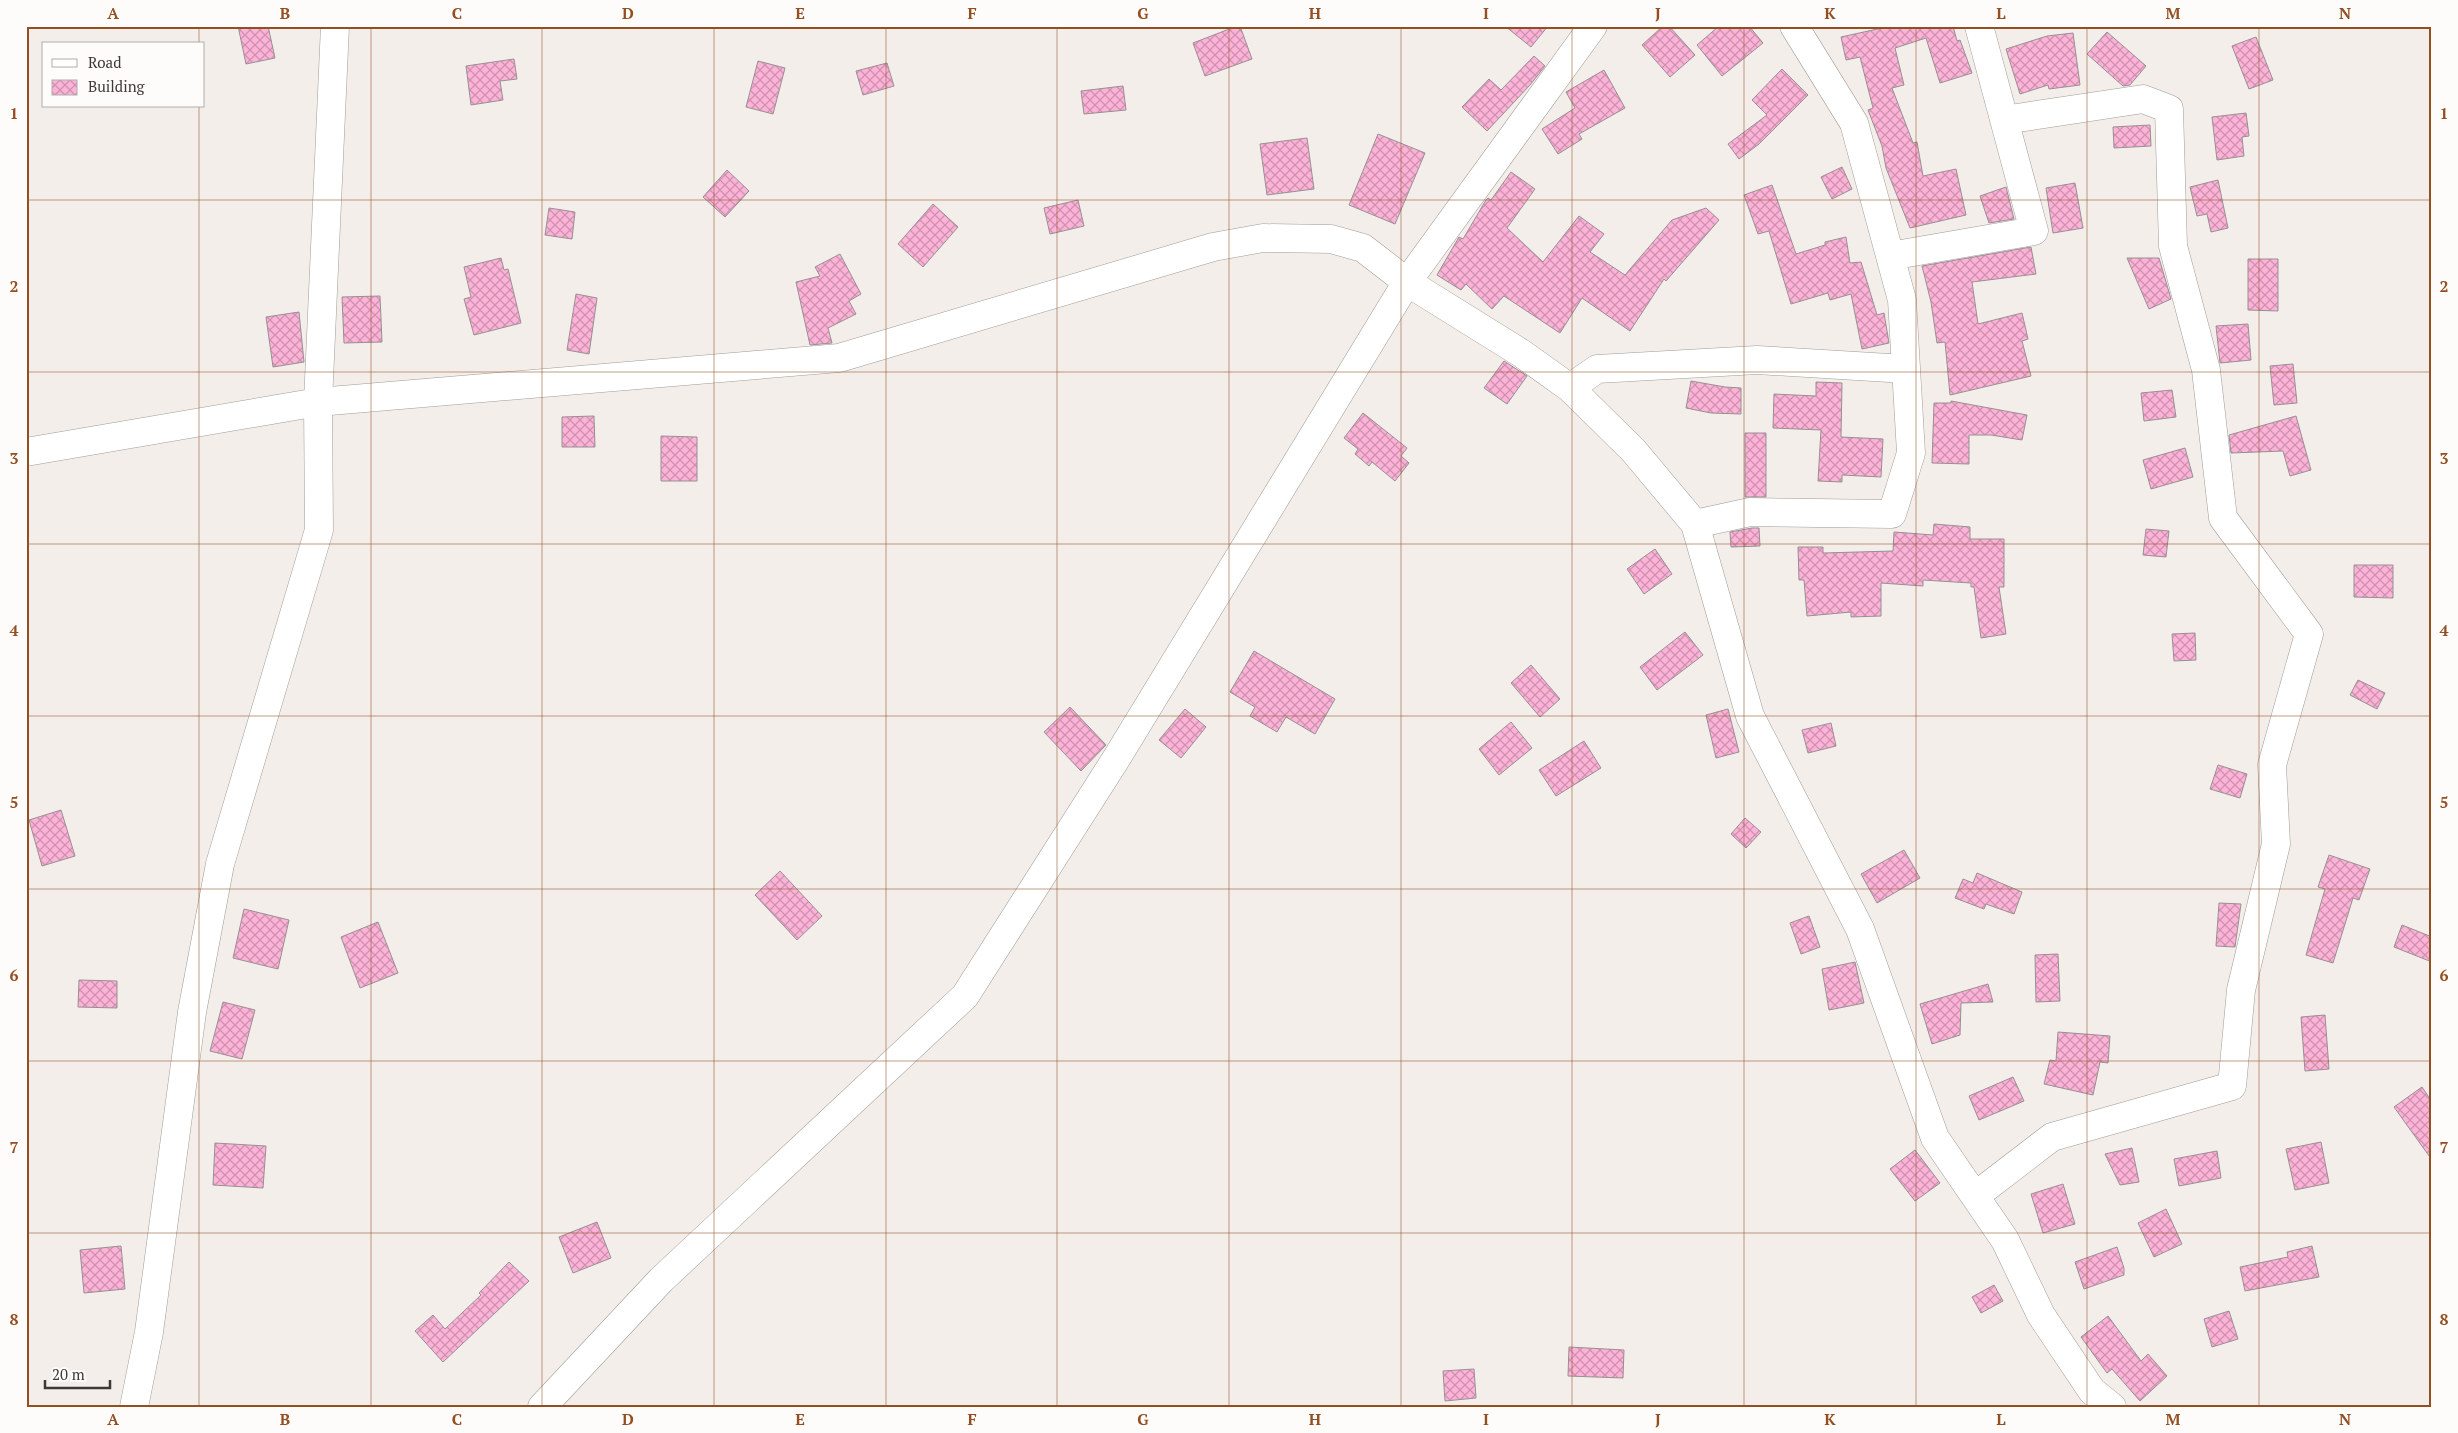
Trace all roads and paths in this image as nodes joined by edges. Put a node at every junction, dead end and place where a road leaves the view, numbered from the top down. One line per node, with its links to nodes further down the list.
1 (334, 26): 10 (street)
2 (1593, 26): 7 (street)
3 (1794, 26): 6 (street)
4 (1979, 26): 5 (street)
5 (2004, 120): 6 (street); 13 (street)
6 (1890, 256): 8 (street)
7 (1407, 282): 9 (street); 10 (street); 15 (street)
8 (1906, 369): 9 (street); 12 (street)
9 (1570, 388): 12 (street)
10 (318, 402): 11 (street); 14 (street)
11 (26, 452)
12 (1695, 524): 13 (street)
13 (1975, 1196): 16 (street)
14 (134, 1407)
15 (542, 1407)
16 (2112, 1407)

